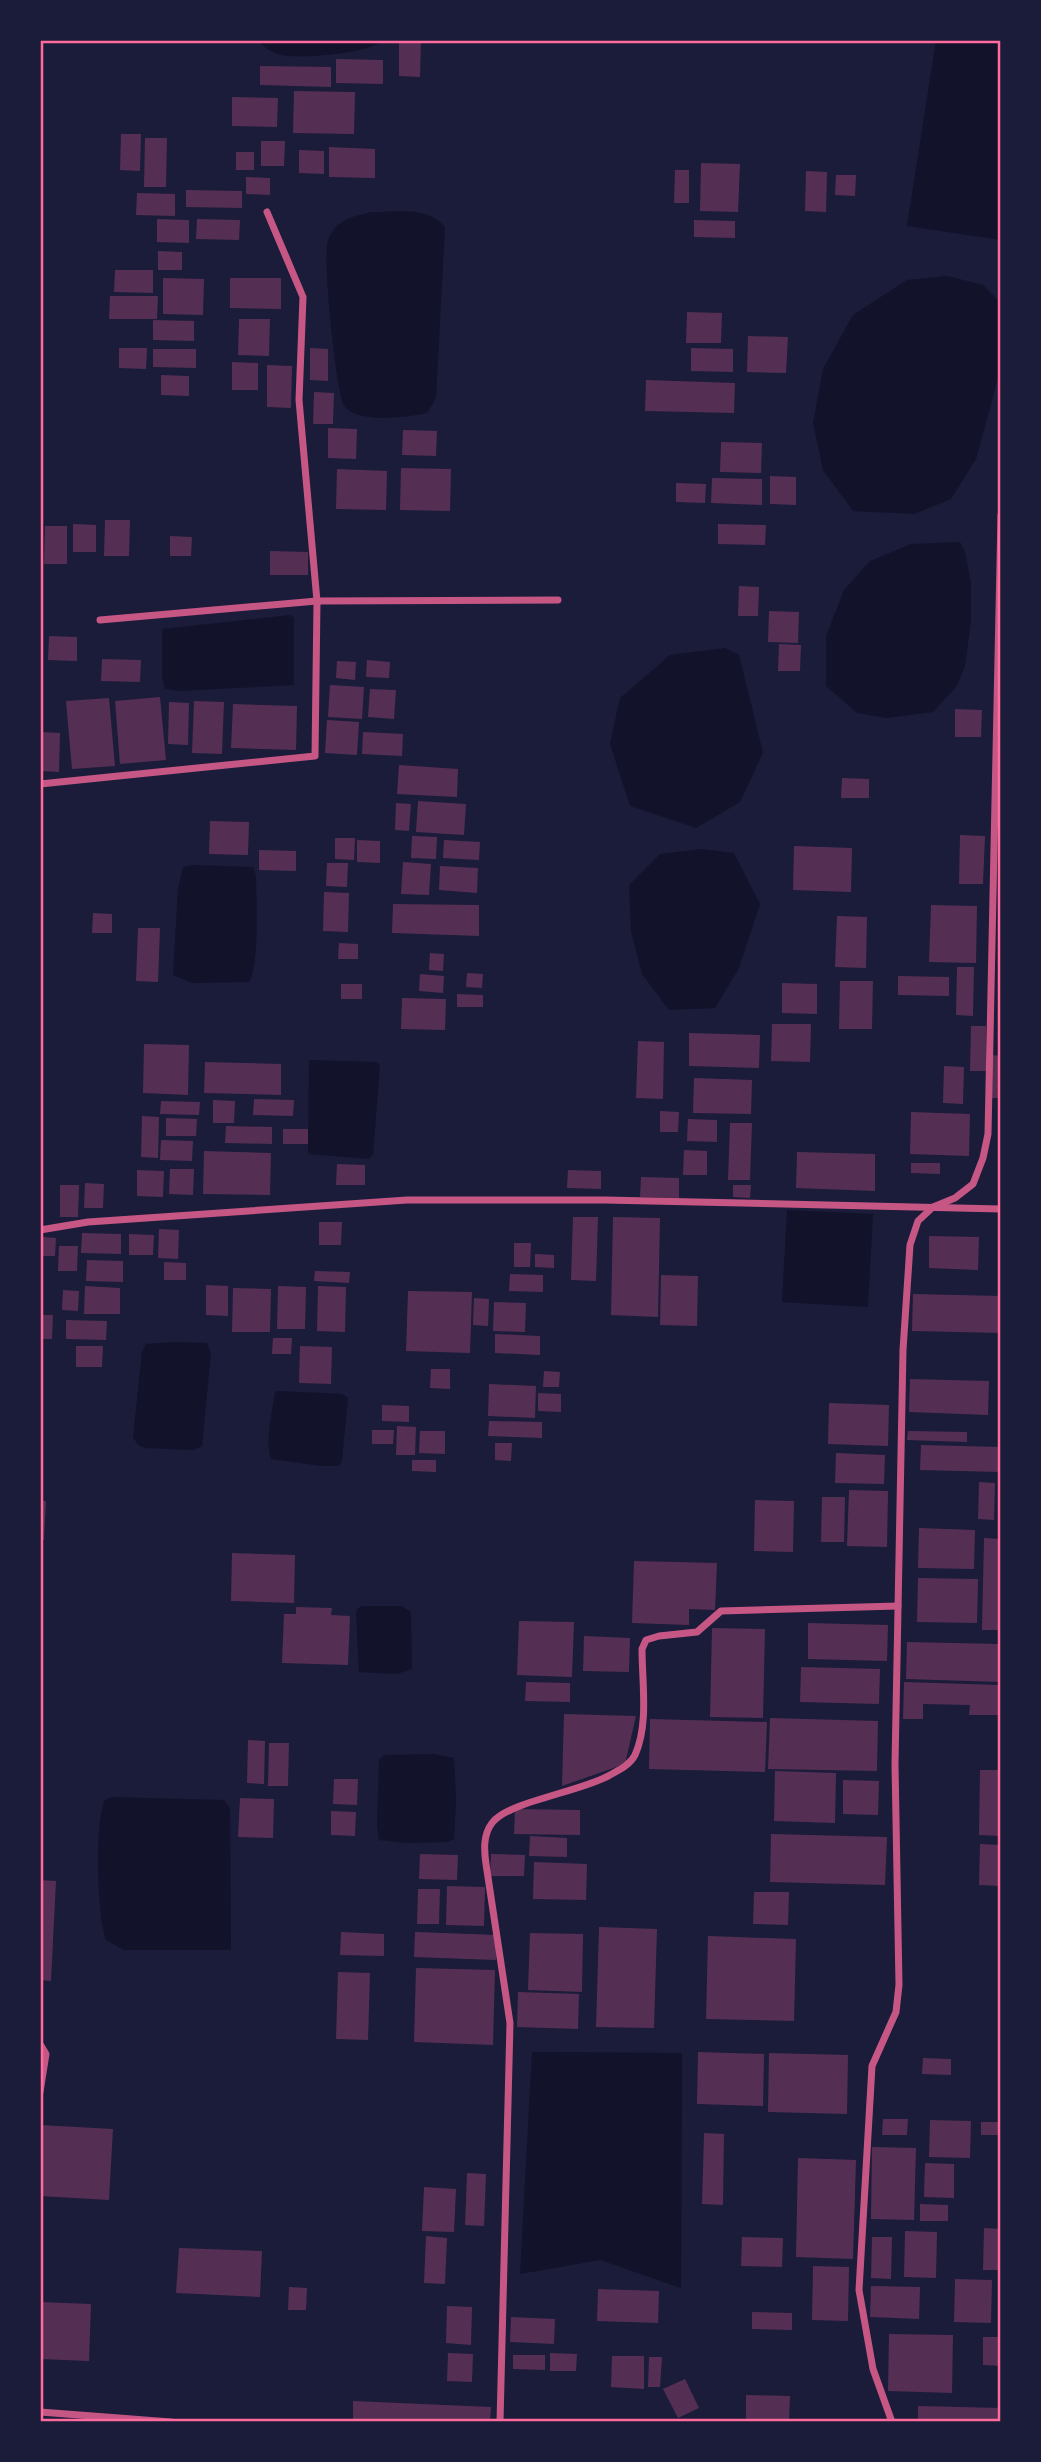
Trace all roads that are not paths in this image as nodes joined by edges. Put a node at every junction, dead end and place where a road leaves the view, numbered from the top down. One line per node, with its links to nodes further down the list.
1 (267, 212): 4 (street)
2 (1001, 515): 7 (street)
3 (558, 600): 4 (street)
4 (317, 601): 5 (street); 6 (street)
5 (100, 620)
6 (40, 784)
7 (997, 930): 8 (street)
8 (933, 1207): 9 (street); 10 (street); 11 (street)
9 (1001, 1209)
10 (40, 1230)
11 (898, 1606): 16 (street); 17 (street)
12 (40, 2044): 13 (street)
13 (40, 2092)
14 (40, 2412): 15 (street)
15 (170, 2422)
16 (500, 2422)
17 (892, 2422)

